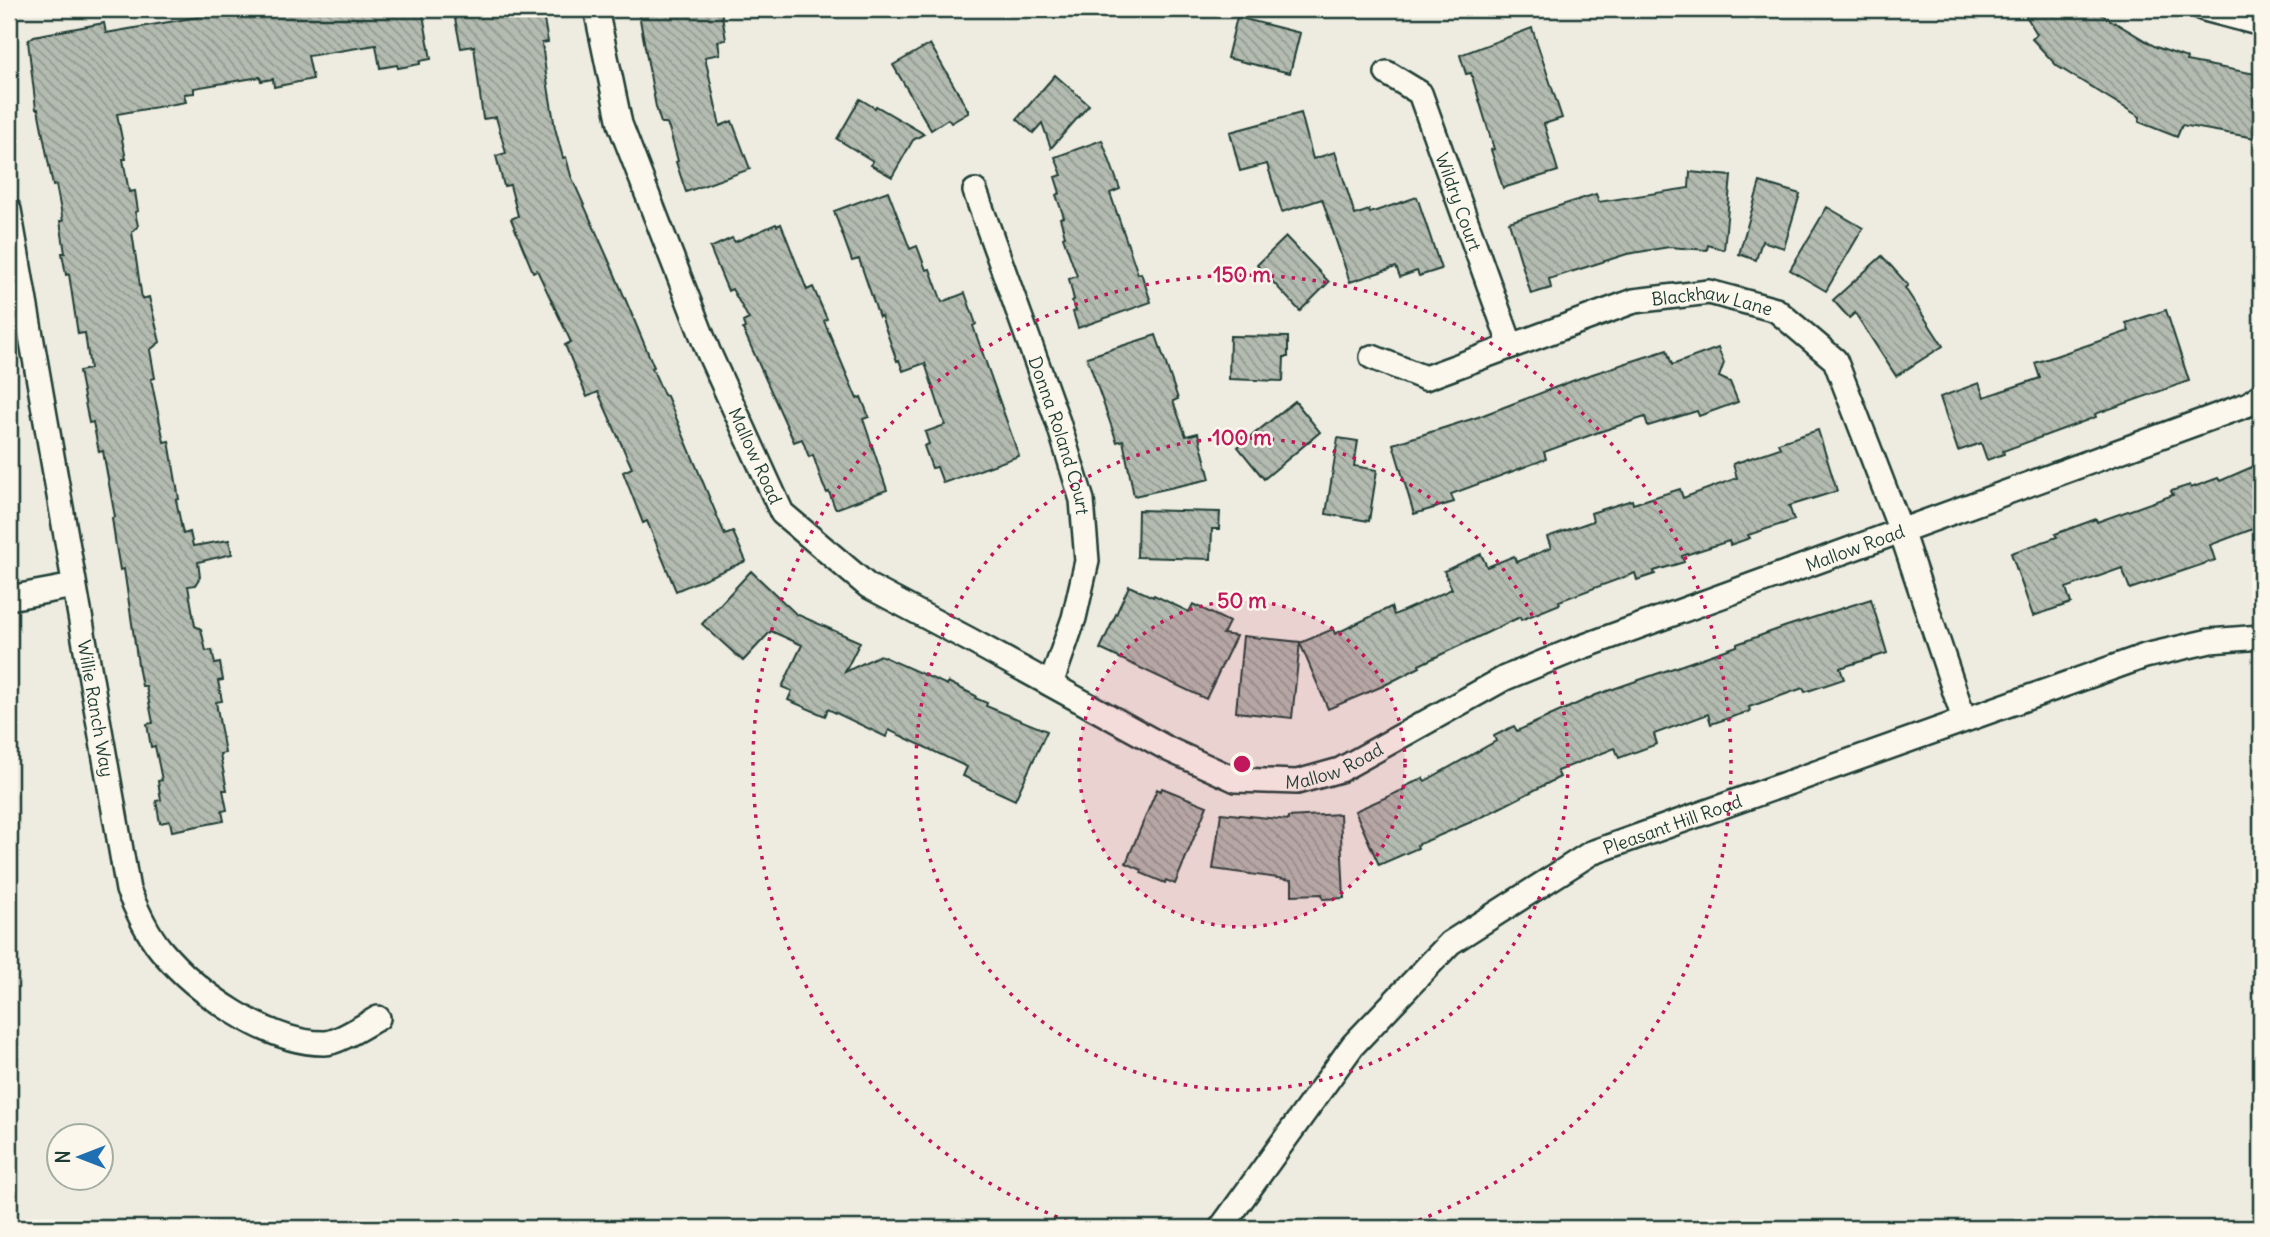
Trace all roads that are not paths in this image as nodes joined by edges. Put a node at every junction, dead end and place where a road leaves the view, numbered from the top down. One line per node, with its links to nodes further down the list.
1 (596, 9): 15 (street, Mallow Road)
2 (2204, 9): 3 (street)
3 (2261, 24)
4 (1387, 73): 8 (street, Wildry Court)
5 (975, 191): 15 (street, Donna Roland Court)
6 (9, 210): 7 (street, Willie Ranch Way)
7 (16, 290): 12 (street, Willie Ranch Way)
8 (1511, 346): 9 (street, Blackhaw Lane); 11 (street, Blackhaw Lane)
9 (1373, 357)
10 (2261, 396): 11 (street, Mallow Road)
11 (1901, 531): 15 (street, Mallow Road); 16 (street, Blackhaw Lane)
12 (74, 586): 13 (street); 17 (street, Willie Ranch Way)
13 (9, 598)
14 (2261, 637): 16 (street, Pleasant Hill Road)
15 (1051, 684)
16 (1964, 719): 18 (street, Pleasant Hill Road)
17 (378, 1018)
18 (1221, 1228)

